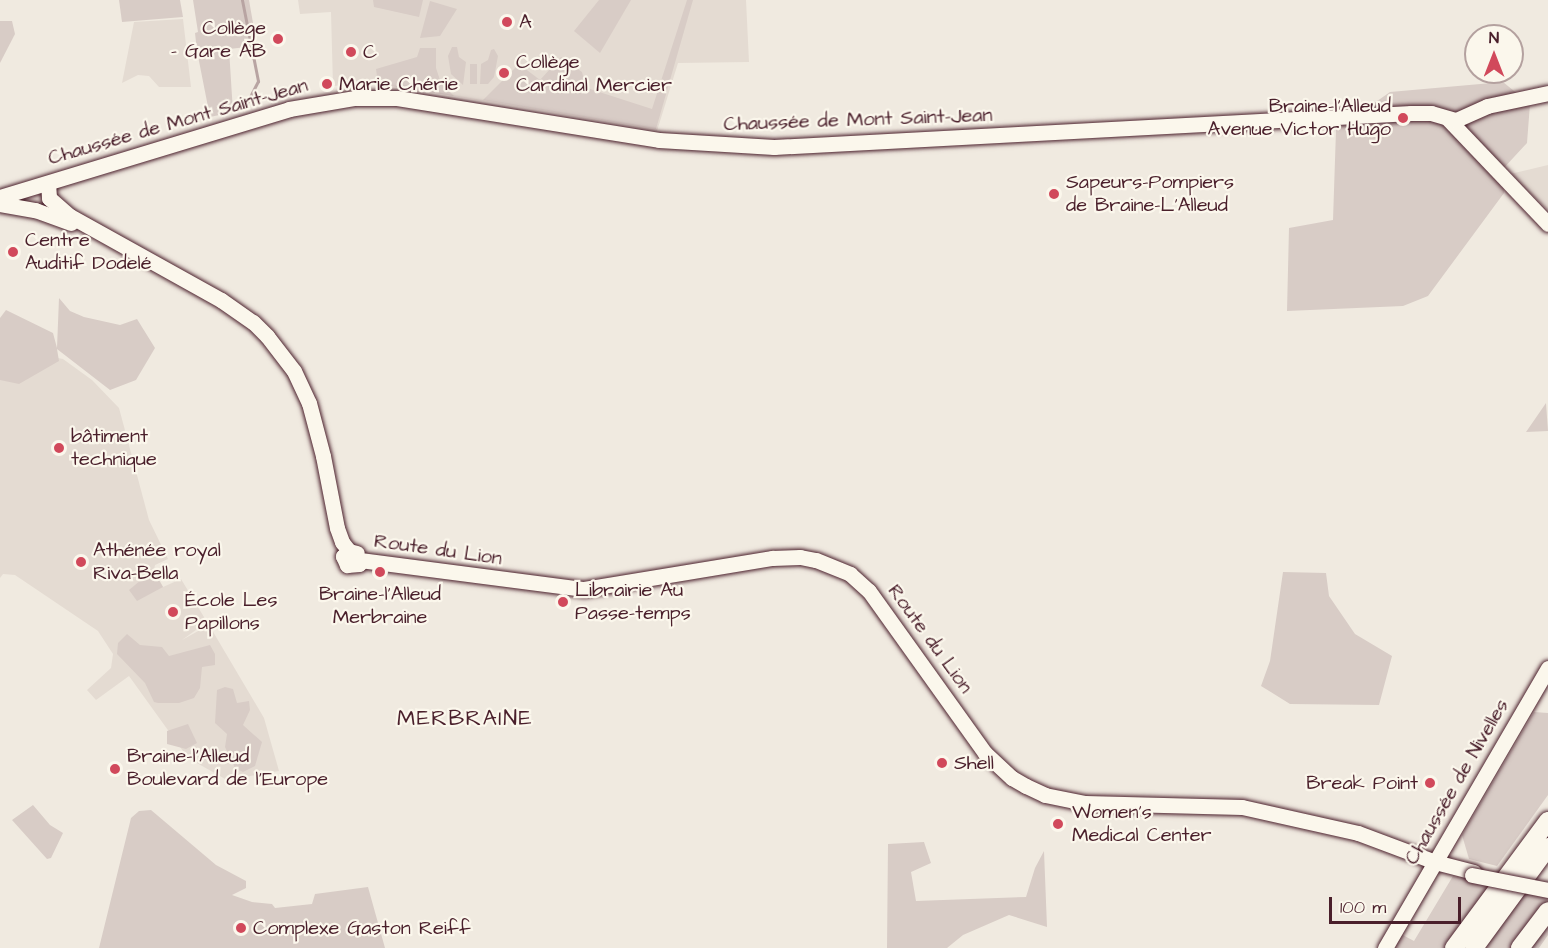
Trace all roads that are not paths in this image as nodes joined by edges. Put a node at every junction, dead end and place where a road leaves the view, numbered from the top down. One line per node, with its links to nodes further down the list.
1 (1548, 93): 2 (main road, Chaussée de Mont Saint-Jean)
2 (1448, 119): 3 (main road, Chaussée de Mont Saint-Jean); 8 (main road)
3 (48, 183): 4 (main road, Chaussée de Mont Saint-Jean); 9 (main road, Route du Lion)
4 (28, 189): 5 (main road, Chaussée de Mont Saint-Jean); 7 (main road)
5 (0, 197)
6 (0, 204): 7 (main road, Route du Lion)
7 (35, 210): 9 (main road, Route du Lion)
8 (1548, 224)
9 (96, 233): 14 (main road, Route du Lion)
10 (1548, 668): 12 (main road, Chaussée de Nivelles)
11 (1548, 821): 19 (highway)
12 (1450, 836): 14 (main road, Chaussée de Nivelles); 15 (main road, Route du Lion)
13 (1548, 847): 20 (highway)
14 (1435, 862): 15 (main road, Route du Lion); 18 (main road, Chaussée de Nivelles)
15 (1477, 874): 16 (main road, Route du Lion)
16 (1546, 885)
17 (1548, 911): 21 (highway)
18 (1385, 948)
19 (1454, 948)
20 (1474, 948)
21 (1520, 948)

